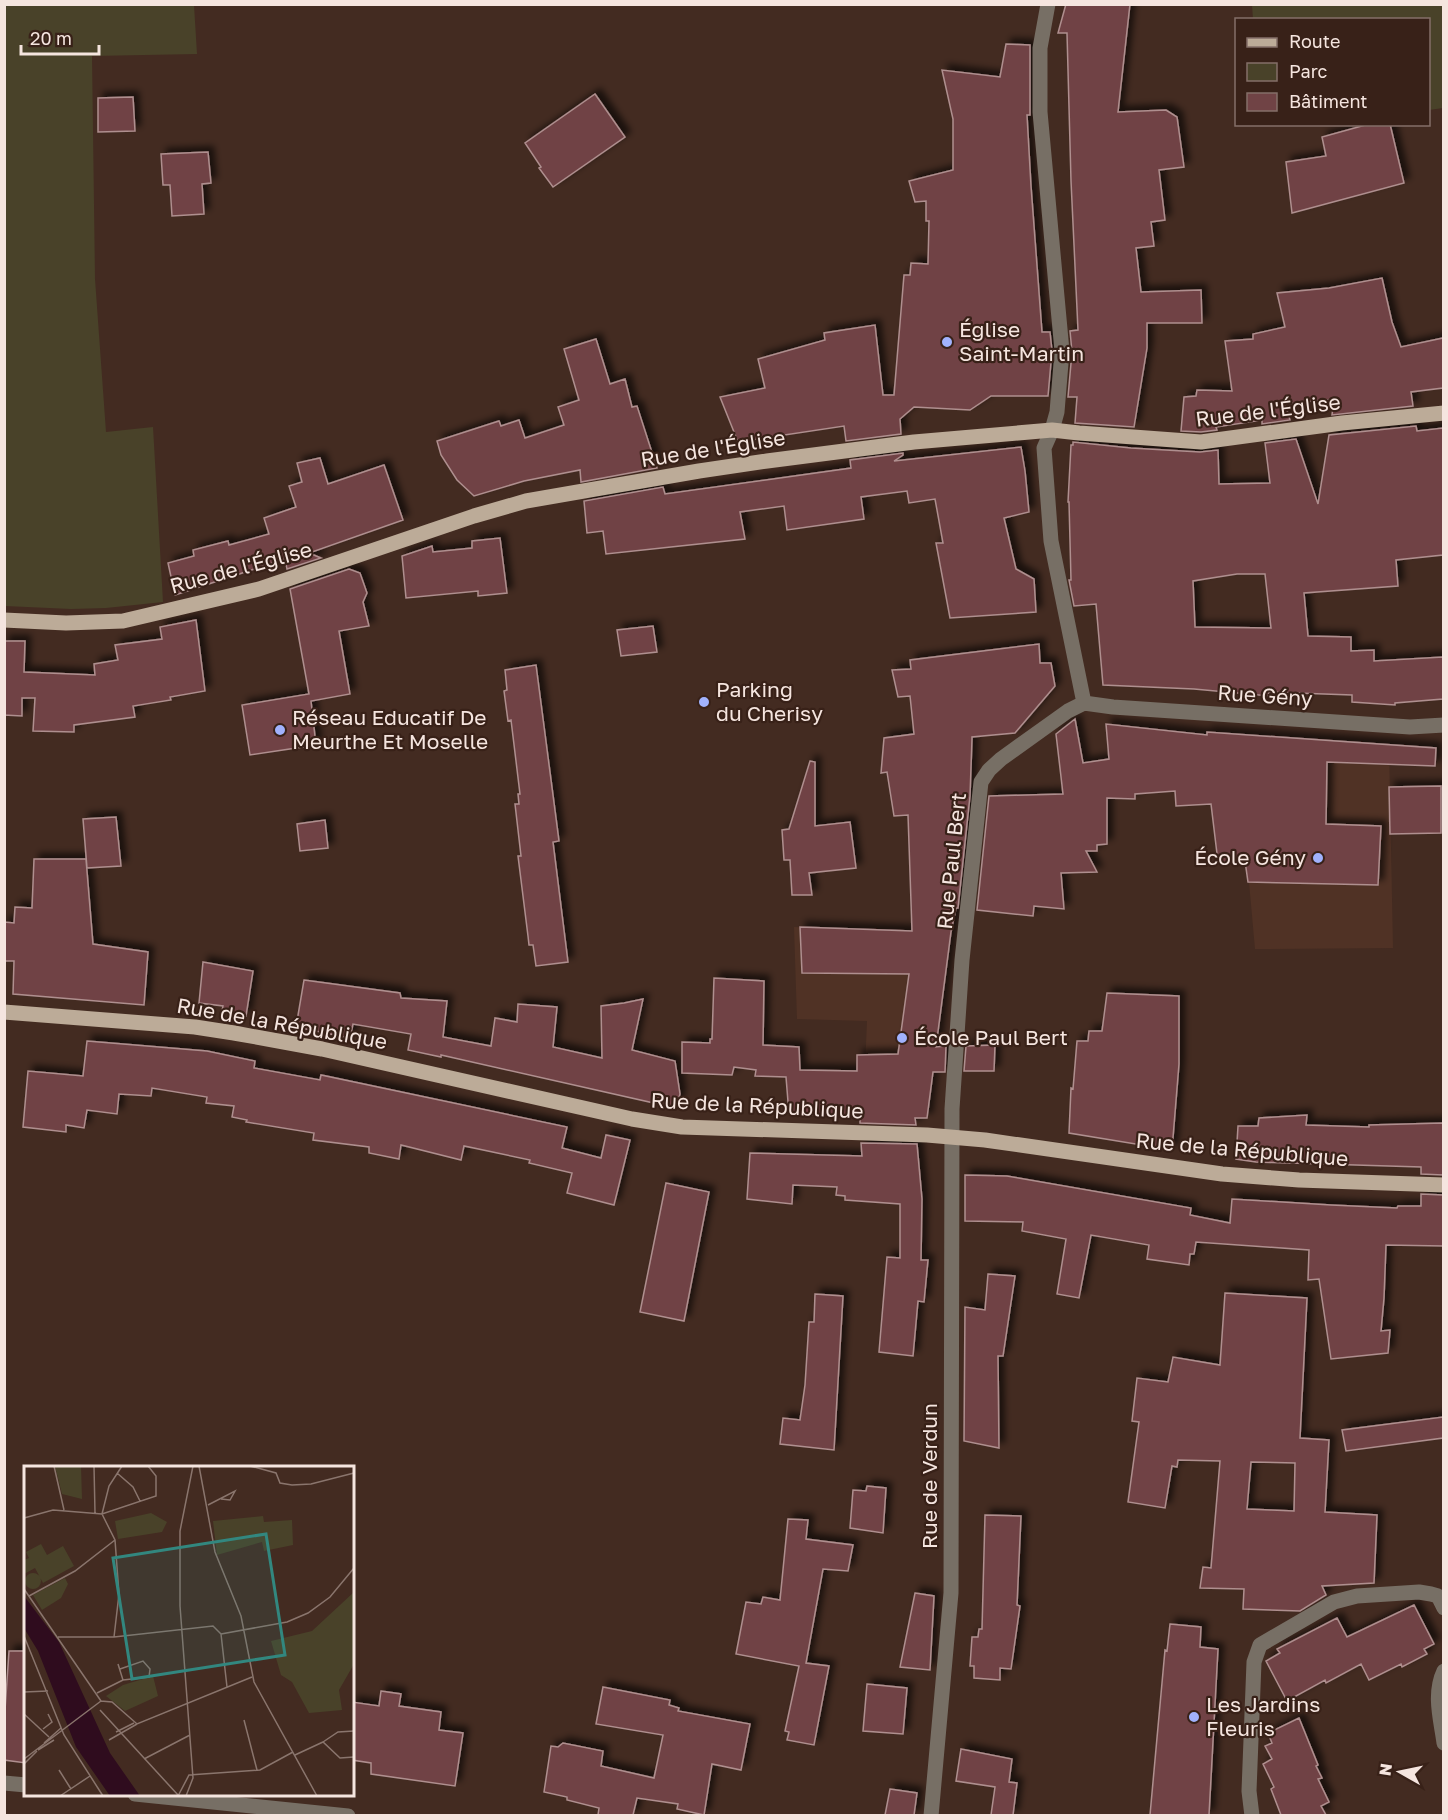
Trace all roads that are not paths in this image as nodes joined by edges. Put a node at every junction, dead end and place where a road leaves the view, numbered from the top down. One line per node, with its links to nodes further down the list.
1 (1048, 4): 3 (street)
2 (1443, 413): 3 (main road, Rue de l'Église)
3 (1052, 430): 4 (main road, Rue de l'Église); 5 (street)
4 (4, 620)
5 (1084, 704): 6 (street, Rue Gény); 8 (street, Rue Paul Bert)
6 (1443, 725)
7 (4, 1012): 8 (main road, Rue de la République)
8 (952, 1137): 9 (main road, Rue de la République); 17 (street, Rue de Verdun)
9 (1443, 1185)
10 (1443, 1608): 18 (street)
11 (1443, 1671): 12 (street)
12 (1443, 1743)
13 (4, 1783): 14 (street)
14 (24, 1785)
15 (155, 1796): 16 (street)
16 (348, 1815)
17 (932, 1815)
18 (1252, 1815)

